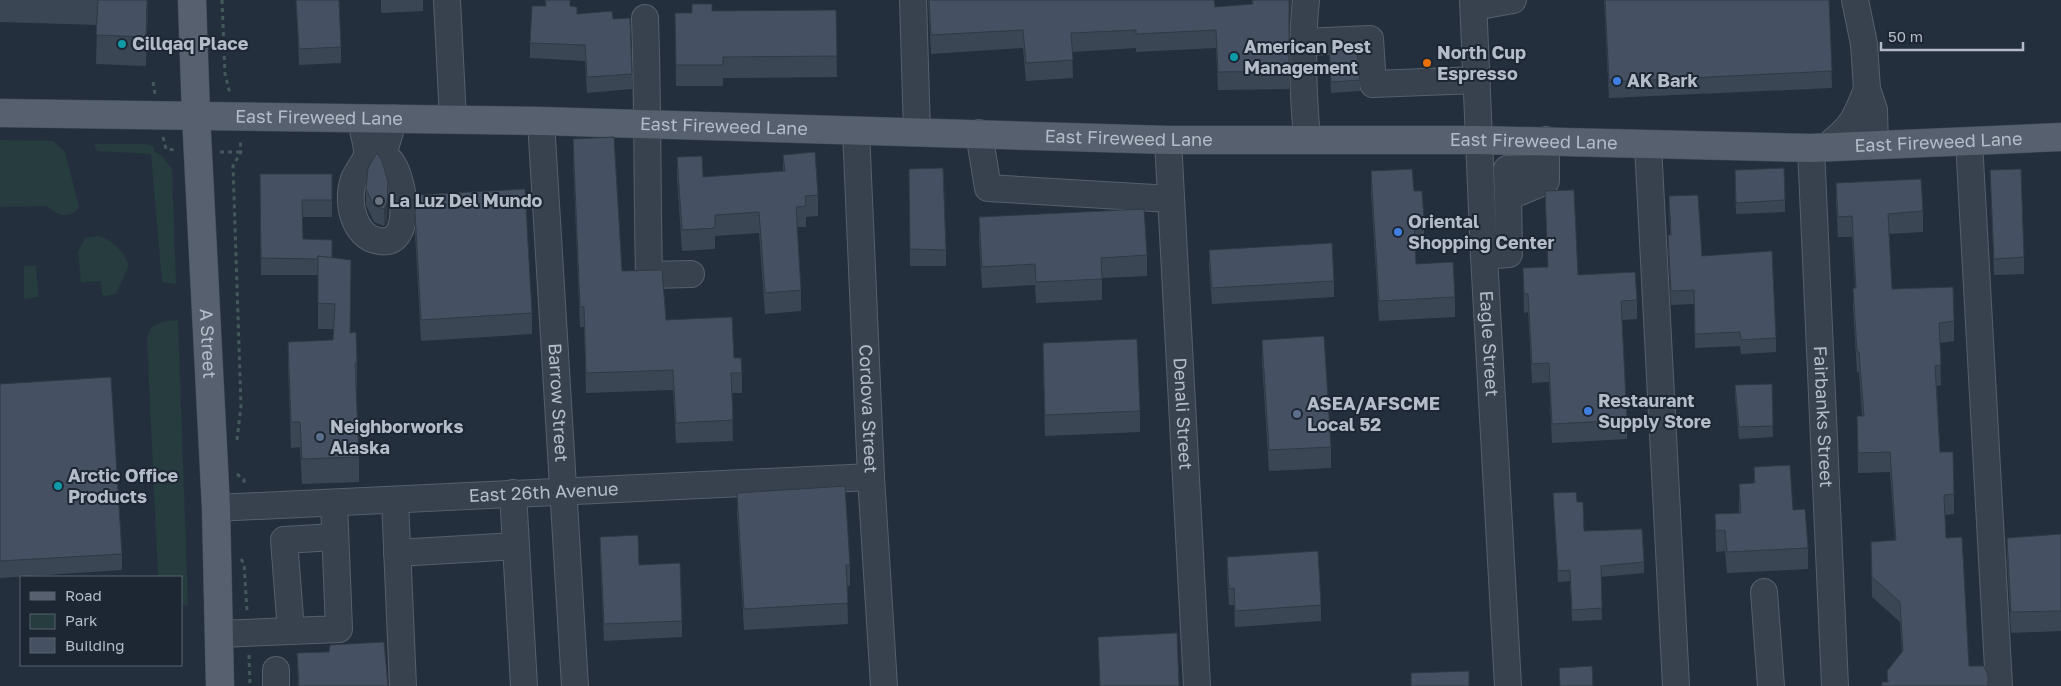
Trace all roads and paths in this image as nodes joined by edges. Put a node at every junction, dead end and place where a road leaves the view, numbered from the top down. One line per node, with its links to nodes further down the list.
1 (192, 0): 14 (main road, A Street)
2 (222, 0): 15 (path)
3 (447, 0): 18 (street)
4 (913, 0): 22 (street)
5 (1306, 0): 10 (street)
6 (1513, 0): 8 (street)
7 (1855, 0): 12 (street)
8 (1473, 3): 11 (street, Eagle Street)
9 (645, 18): 20 (street)
10 (1304, 42): 11 (street); 25 (street)
11 (1477, 80): 27 (street, Eagle Street)
12 (1867, 89): 31 (street); 32 (street)
13 (0, 113): 14 (main road, East Fireweed Lane)
14 (196, 115): 15 (main road, East Fireweed Lane); 44 (main road, A Street)
15 (237, 116): 16 (main road, East Fireweed Lane); 36 (path)
16 (360, 118): 17 (main road, East Fireweed Lane); 17 (street)
17 (394, 118): 18 (main road, East Fireweed Lane)
18 (453, 120): 19 (main road, East Fireweed Lane)
19 (541, 121): 20 (main road, East Fireweed Lane); 39 (street, Barrow Street)
20 (647, 124): 21 (main road, East Fireweed Lane); 35 (street)
21 (856, 130): 22 (main road, East Fireweed Lane); 38 (street, Cordova Street)
22 (917, 132): 23 (main road, East Fireweed Lane)
23 (979, 134): 26 (main road, East Fireweed Lane); 33 (street)
24 (2059, 136): 29 (main road, East Fireweed Lane)
25 (1308, 138): 26 (main road, East Fireweed Lane); 27 (main road, East Fireweed Lane)
26 (1168, 140): 33 (street, Denali Street)
27 (1478, 140): 28 (main road, East Fireweed Lane); 34 (street, Eagle Street)
28 (1546, 140): 30 (main road, East Fireweed Lane); 34 (street)
29 (1969, 141): 31 (main road, East Fireweed Lane); 64 (street)
30 (1648, 145): 32 (main road, East Fireweed Lane); 61 (street)
31 (1875, 145): 32 (main road, East Fireweed Lane)
32 (1819, 148): 63 (street, Fairbanks Street)
33 (1171, 199): 59 (street, Denali Street)
34 (1484, 256): 60 (street, Eagle Street)
35 (691, 274)
36 (237, 443)
37 (233, 471): 43 (path)
38 (871, 477): 39 (street, East 26th Avenue); 58 (street, Cordova Street)
39 (564, 492): 40 (street, East 26th Avenue); 57 (street, Barrow Street)
40 (513, 493): 41 (street, East 26th Avenue); 46 (street)
41 (394, 500): 42 (street, East 26th Avenue); 47 (street)
42 (334, 503): 43 (street, East 26th Avenue); 45 (street)
43 (244, 506): 44 (street, East 26th Avenue)
44 (216, 508): 52 (main road, A Street)
45 (335, 537): 50 (street); 50 (street)
46 (516, 546): 47 (street); 56 (street)
47 (397, 553): 55 (street)
48 (240, 557): 51 (path)
49 (1764, 592): 62 (street)
50 (291, 631): 51 (street)
51 (248, 633): 52 (street); 54 (path)
52 (219, 634): 53 (main road, A Street)
53 (220, 686)
54 (250, 686)
55 (403, 686)
56 (524, 686)
57 (575, 686)
58 (884, 686)
59 (1197, 686)
60 (1508, 686)
61 (1676, 686)
62 (1771, 686)
63 (1835, 686)
64 (1999, 686)

